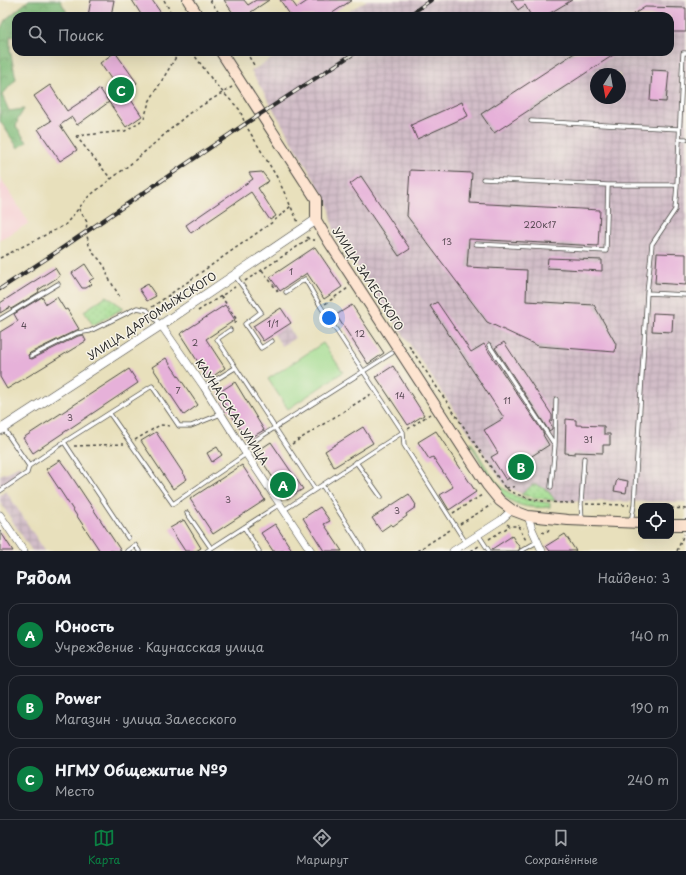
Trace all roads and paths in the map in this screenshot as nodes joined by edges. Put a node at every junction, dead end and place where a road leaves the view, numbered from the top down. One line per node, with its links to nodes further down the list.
1 (164, 0): 4 (path)
2 (188, 0): 5 (main road)
3 (210, 0): 6 (path)
4 (172, 12)
5 (196, 12)
6 (218, 12)
7 (686, 53): 16 (lane)
8 (177, 56): 19 (path)
9 (195, 56): 14 (path)
10 (224, 56): 13 (main road)
11 (248, 56): 12 (path)
12 (254, 65)
13 (240, 82): 14 (path); 25 (main road)
14 (222, 93): 19 (path); 23 (path)
15 (531, 121): 16 (lane)
16 (679, 129): 17 (lane)
17 (679, 139): 18 (lane); 22 (lane)
18 (686, 139)
19 (111, 179): 24 (path)
20 (483, 179): 21 (lane)
21 (608, 184): 22 (lane); 28 (lane)
22 (677, 185): 35 (lane)
23 (291, 206): 26 (path); 40 (path)
24 (79, 209): 29 (path); 38 (path)
25 (316, 220): 26 (street, УЛИЦА ДАРГОМЫЖСКОГО); 72 (main road, УЛИЦА ЗАЛЕССКОГО)
26 (301, 230): 27 (path); 31 (street, УЛИЦА ДАРГОМЫЖСКОГО)
27 (320, 242)
28 (476, 244)
29 (0, 258)
30 (262, 270): 34 (path)
31 (234, 276): 42 (street, УЛИЦА ДАРГОМЫЖСКОГО); 44 (lane)
32 (58, 284): 41 (lane)
33 (350, 287): 39 (path)
34 (286, 292): 39 (lane)
35 (647, 293): 36 (lane); 76 (lane)
36 (686, 295)
37 (221, 296): 43 (path)
38 (121, 299)
39 (321, 307): 50 (lane)
40 (147, 310): 42 (lane); 48 (lane)
41 (0, 319)
42 (161, 325): 51 (street, КАУНАССКАЯ УЛИЦА); 58 (street, УЛИЦА ДАРГОМЫЖСКОГО)
43 (230, 330): 49 (lane)
44 (272, 341)
45 (407, 344): 70 (path)
46 (489, 345): 61 (lane)
47 (392, 353): 50 (lane)
48 (31, 356)
49 (235, 368): 51 (lane); 57 (lane)
50 (363, 370): 52 (lane); 57 (lane)
51 (204, 387): 56 (street, КАУНАССКАЯ УЛИЦА)
52 (376, 390): 59 (lane); 62 (path)
53 (556, 399): 61 (lane)
54 (432, 412): 59 (path)
55 (110, 414): 56 (lane); 60 (lane); 63 (lane)
56 (220, 414): 63 (street, КАУНАССКАЯ УЛИЦА)
57 (274, 428): 62 (lane); 63 (lane)
58 (2, 429): 66 (lane)
59 (403, 432): 65 (lane); 83 (lane)
60 (64, 442): 66 (lane); 94 (lane)
61 (555, 445): 69 (lane)
62 (288, 447): 71 (lane)
63 (244, 451): 77 (street, КАУНАССКАЯ УЛИЦА)
64 (584, 458): 75 (lane)
65 (356, 462): 67 (lane); 74 (lane)
66 (29, 466): 73 (lane)
67 (322, 485): 71 (lane); 105 (lane)
68 (517, 486): 70 (path)
69 (551, 487)
70 (505, 488): 75 (path)
71 (315, 489): 77 (lane)
72 (490, 490): 80 (main road, УЛИЦА ЗАЛЕССКОГО); 83 (path)
73 (0, 491)
74 (381, 497)
75 (581, 504): 76 (path); 86 (lane)
76 (634, 505): 87 (lane)
77 (282, 507): 90 (lane); 104 (street, КАУНАССКАЯ УЛИЦА)
78 (674, 508): 79 (path)
79 (686, 509)
80 (512, 510): 84 (main road, УЛИЦА ЗАЛЕССКОГО); 85 (street)
81 (187, 513): 99 (lane)
82 (0, 515): 100 (street)
83 (448, 516): 91 (lane)
84 (528, 516): 86 (main road, УЛИЦА ЗАЛЕССКОГО); 95 (street)
85 (501, 520): 88 (path); 91 (path); 93 (street)
86 (582, 520): 87 (main road, УЛИЦА ЗАЛЕССКОГО)
87 (636, 523)
88 (510, 526): 97 (path); 98 (path)
89 (674, 526): 92 (main road)
90 (244, 527): 99 (lane); 103 (lane)
91 (455, 527): 96 (lane); 106 (path)
92 (685, 528): 112 (path)
93 (478, 534): 96 (street); 97 (lane)
94 (128, 538)
95 (537, 542): 98 (lane); 111 (street)
96 (466, 543): 107 (street)
97 (484, 543): 108 (path); 109 (lane)
98 (530, 546): 110 (lane)
99 (209, 550)
100 (24, 551)
101 (127, 551): 102 (lane)
102 (139, 551)
103 (259, 551)
104 (311, 551)
105 (364, 551)
106 (417, 551)
107 (453, 551)
108 (471, 551)
109 (489, 551)
110 (521, 551)
111 (542, 551)
112 (677, 551)

